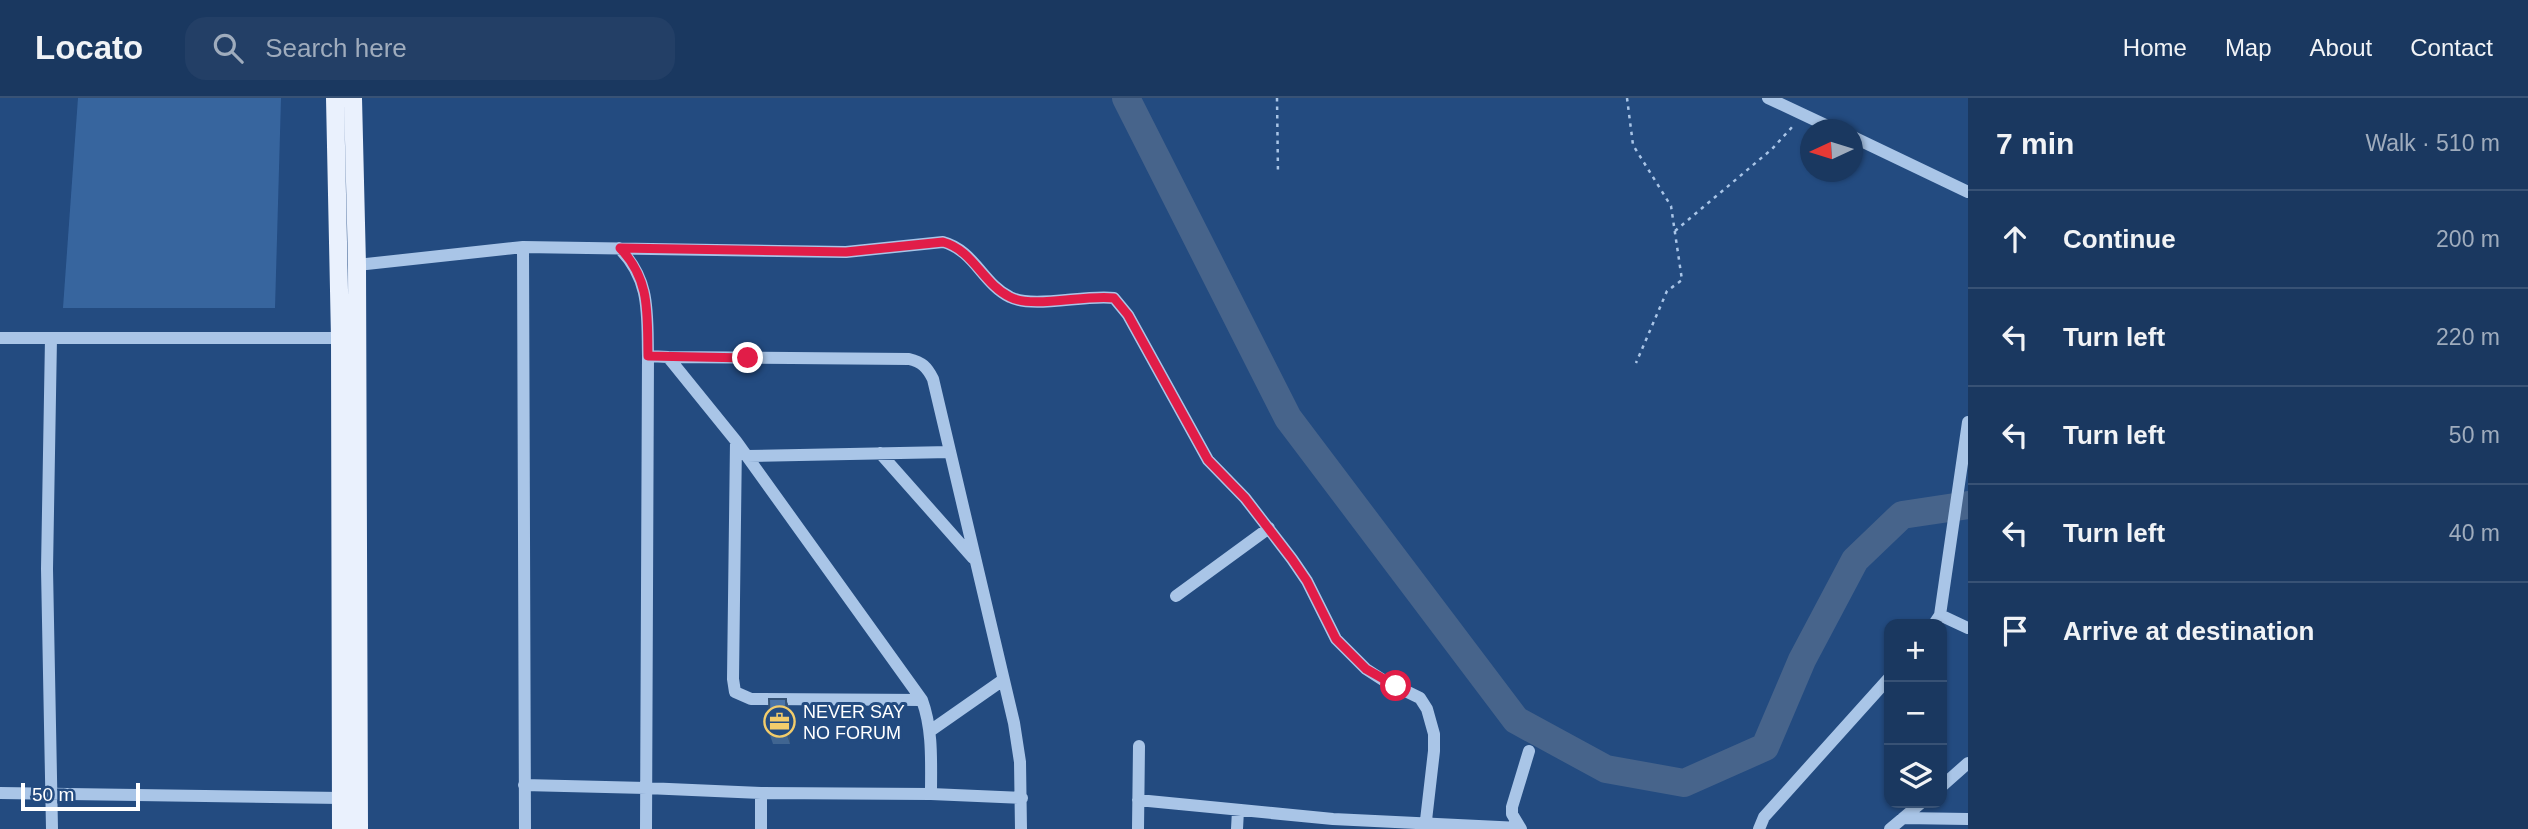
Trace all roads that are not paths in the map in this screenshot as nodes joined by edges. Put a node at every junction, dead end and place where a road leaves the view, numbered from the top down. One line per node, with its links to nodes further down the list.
1 (335, 98): 12 (main road)
2 (354, 98): 9 (main road)
3 (1769, 98): 4 (street)
4 (1814, 119)
5 (1863, 142): 6 (street)
6 (1968, 192)
7 (523, 247): 8 (street); 9 (street); 33 (street)
8 (620, 248): 13 (street); 20 (street)
9 (357, 265): 51 (main road)
10 (0, 338): 11 (street)
11 (51, 338): 12 (street); 37 (street)
12 (340, 338): 40 (main road)
13 (648, 356): 14 (street); 34 (street)
14 (668, 357): 16 (street); 17 (street)
15 (1968, 422): 23 (street)
16 (736, 441): 19 (street); 27 (street)
17 (950, 452): 18 (street); 21 (street)
18 (880, 453): 19 (street); 21 (street)
19 (747, 456): 27 (street)
20 (1269, 528): 22 (street); 47 (street)
21 (975, 560): 25 (street)
22 (1176, 596)
23 (1939, 614): 24 (street)
24 (1968, 628)
25 (1003, 680): 28 (street); 39 (street)
26 (1885, 682): 58 (street)
27 (922, 700): 28 (street)
28 (930, 731): 38 (street)
29 (1139, 746): 41 (street)
30 (1529, 751): 48 (street)
31 (1968, 763): 32 (street)
32 (1947, 782)
33 (524, 785): 34 (street); 52 (street)
34 (646, 788): 36 (street); 53 (street)
35 (0, 793): 37 (street)
36 (761, 793): 38 (street); 54 (street)
37 (51, 794): 40 (street); 49 (street)
38 (931, 794): 39 (street)
39 (1022, 798): 55 (street)
40 (341, 799): 50 (main road)
41 (1139, 800): 43 (street); 56 (street)
42 (1915, 808): 44 (street)
43 (1238, 810): 46 (street); 57 (street)
44 (1903, 818): 45 (street); 59 (street)
45 (1968, 819)
46 (1333, 824): 47 (street)
47 (1426, 826): 48 (street)
48 (1521, 828)
49 (52, 829)
50 (341, 829)
51 (359, 829)
52 (525, 829)
53 (646, 829)
54 (761, 829)
55 (1021, 829)
56 (1138, 829)
57 (1237, 829)
58 (1759, 829)
59 (1890, 829)

